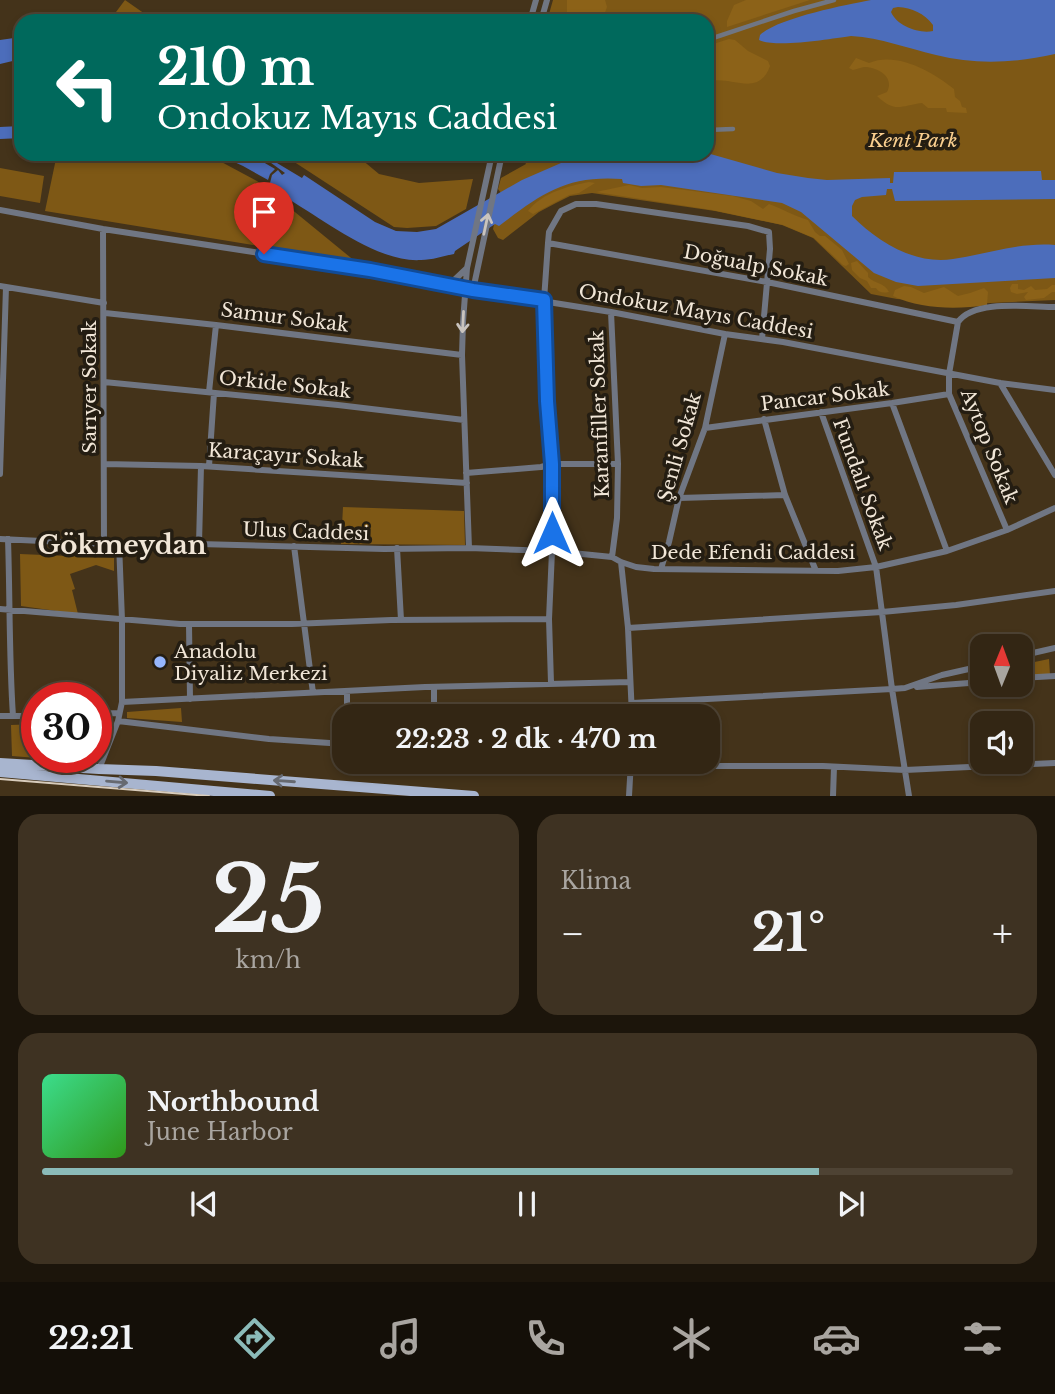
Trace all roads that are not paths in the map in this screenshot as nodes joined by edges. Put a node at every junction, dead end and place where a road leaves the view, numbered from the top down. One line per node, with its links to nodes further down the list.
1 (834, 0): 2 (street)
2 (714, 38)
3 (733, 129): 4 (street)
4 (714, 130)
5 (490, 161): 10 (street)
6 (500, 161): 14 (street, one-way to 6)
7 (0, 210): 8 (street, Ondokuz Mayıs Caddesi)
8 (103, 229): 12 (street, Ondokuz Mayıs Caddesi); 16 (street, Sarıyer Sokak)
9 (548, 243): 11 (street, Doğualp Sokak); 11 (street); 15 (street)
10 (467, 268): 12 (street); 14 (street)
11 (766, 282): 20 (street, Doğualp Sokak); 23 (street)
12 (449, 285): 14 (street, Ondokuz Mayıs Caddesi)
13 (3, 286): 16 (street); 41 (street)
14 (469, 289): 15 (street, Ondokuz Mayıs Caddesi); 24 (street, one-way to 24)
15 (544, 300): 18 (street, Ondokuz Mayıs Caddesi); 37 (street)
16 (104, 303): 19 (street, Sarıyer Sokak)
17 (1055, 307): 20 (street)
18 (611, 312): 22 (street, Ondokuz Mayıs Caddesi); 38 (street, Karanfiller Sokak)
19 (105, 313): 21 (street, Samur Sokak); 26 (street, Sarıyer Sokak)
20 (958, 322): 25 (street)
21 (216, 325): 24 (street, Samur Sokak); 29 (street)
22 (725, 334): 23 (street, Ondokuz Mayıs Caddesi); 35 (street, Şenli Sokak)
23 (762, 339): 25 (street, Ondokuz Mayıs Caddesi)
24 (462, 355): 34 (street)
25 (949, 374): 27 (street, Ondokuz Mayıs Caddesi); 30 (street, Aytop Sokak)
26 (104, 382): 29 (street, Orkide Sokak); 36 (street, Sarıyer Sokak)
27 (1000, 383): 28 (street, Ondokuz Mayıs Caddesi); 42 (street)
28 (1055, 390)
29 (211, 393): 34 (street, Orkide Sokak); 39 (street)
30 (949, 394): 31 (street, Pancar Sokak); 47 (street, Aytop Sokak)
31 (892, 403): 32 (street, Pancar Sokak); 56 (street)
32 (821, 412): 33 (street, Pancar Sokak); 59 (street, Fundalı Sokak)
33 (764, 419): 35 (street, Pancar Sokak); 44 (street)
34 (464, 420): 40 (street)
35 (705, 428): 45 (street, Şenli Sokak)
36 (104, 464): 39 (street, Karaçayır Sokak); 50 (street, Sarıyer Sokak)
37 (552, 464): 38 (street); 40 (street); 55 (street)
38 (618, 464): 57 (street, Karanfiller Sokak)
39 (205, 466): 43 (street, Karaçayır Sokak); 51 (street)
40 (466, 473): 43 (street)
41 (0, 474)
42 (1055, 475)
43 (467, 483): 54 (street)
44 (785, 495): 45 (street); 61 (street)
45 (679, 498): 60 (street, Şenli Sokak)
46 (1055, 508): 47 (street, Dede Efendi Caddesi)
47 (1007, 530): 56 (street, Dede Efendi Caddesi)
48 (4, 539): 50 (street, Ulus Caddesi); 64 (street)
49 (120, 543): 50 (street, Ulus Caddesi); 51 (street, Ulus Caddesi); 67 (street)
50 (104, 544)
51 (199, 544): 52 (street, Ulus Caddesi)
52 (294, 546): 53 (street, Ulus Caddesi); 69 (street)
53 (397, 548): 54 (street, Ulus Caddesi); 68 (street)
54 (469, 548): 55 (street, Ulus Caddesi)
55 (552, 551): 57 (street, Ulus Caddesi); 66 (street)
56 (947, 551): 59 (street, Dede Efendi Caddesi)
57 (612, 556): 58 (street, Dede Efendi Caddesi)
58 (621, 562): 60 (street, Dede Efendi Caddesi); 71 (street)
59 (876, 567): 61 (street, Dede Efendi Caddesi); 65 (street, Fundalı Sokak)
60 (661, 569): 61 (street, Dede Efendi Caddesi)
61 (816, 570)
62 (1055, 592): 65 (street)
63 (0, 608): 64 (street)
64 (11, 609): 67 (street); 77 (street)
65 (882, 612): 71 (street); 84 (street, Fundalı Sokak)
66 (549, 619): 68 (street); 79 (street)
67 (122, 620): 70 (street); 88 (street)
68 (401, 620): 69 (street)
69 (304, 623): 70 (street); 85 (street)
70 (190, 624): 87 (street)
71 (628, 628): 80 (street)
72 (1055, 648): 73 (street)
73 (1033, 653)
74 (970, 669): 83 (street)
75 (1055, 676): 78 (street)
76 (0, 677): 77 (street)
77 (10, 677): 95 (street)
78 (1033, 677)
79 (551, 682): 80 (street); 82 (street)
80 (630, 682): 89 (street)
81 (970, 682): 83 (street)
82 (434, 687): 86 (street); 91 (street)
83 (905, 688): 84 (street)
84 (892, 690): 89 (street); 106 (street, Fundalı Sokak)
85 (313, 692): 86 (street); 87 (street)
86 (347, 692): 90 (street)
87 (190, 699): 88 (street)
88 (122, 702): 93 (street)
89 (632, 703)
90 (347, 704)
91 (434, 704)
92 (112, 713): 93 (street)
93 (119, 713): 97 (street)
94 (0, 716): 95 (street)
95 (13, 716): 96 (street)
96 (21, 716)
97 (118, 721): 98 (street); 99 (street)
98 (112, 736)
99 (332, 743)
100 (1055, 762): 106 (street)
101 (0, 763): 102 (main road)
102 (21, 764)
103 (720, 765): 104 (street)
104 (834, 767): 106 (street); 112 (street)
105 (112, 769): 110 (main road, one-way to 105)
106 (905, 771): 113 (street, Fundalı Sokak)
107 (0, 772): 109 (main road, one-way to 109)
108 (630, 774): 111 (street)
109 (270, 796)
110 (474, 796)
111 (629, 796)
112 (833, 796)
113 (909, 796)

